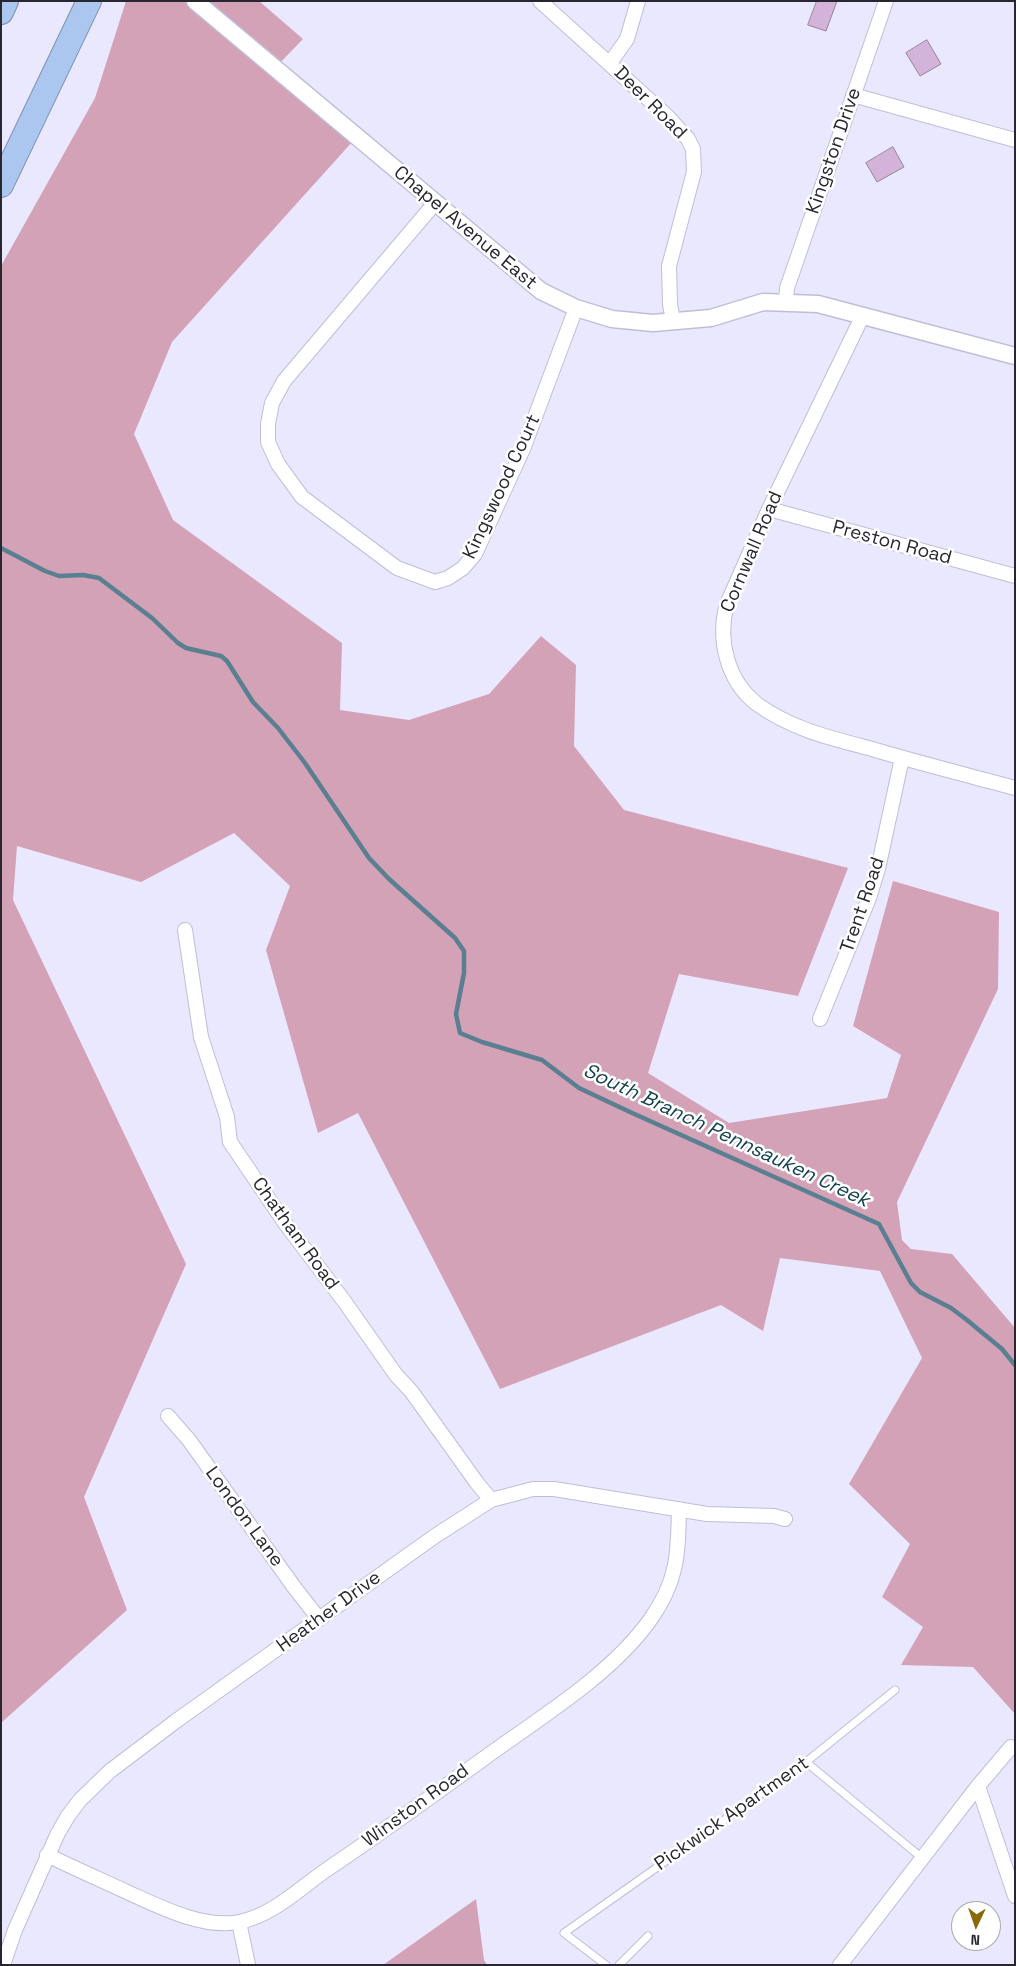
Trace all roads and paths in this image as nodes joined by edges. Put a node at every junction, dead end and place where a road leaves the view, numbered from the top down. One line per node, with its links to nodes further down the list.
1 (6, 1): 7 (highway)
2 (89, 1): 11 (highway)
3 (195, 1): 12 (street, Chapel Avenue East)
4 (540, 1): 8 (street, Deer Road)
5 (638, 1): 8 (street)
6 (886, 1): 9 (street, Kingston Drive)
7 (1, 12)
8 (610, 63): 16 (street, Deer Road)
9 (853, 95): 10 (street); 13 (street, Kingston Drive)
10 (1015, 140)
11 (1, 185)
12 (435, 203): 14 (street, Chapel Avenue East); 14 (street, Kingswood Court)
13 (786, 301): 15 (street, Chapel Avenue East); 16 (street, Chapel Avenue East)
14 (576, 308): 16 (street, Chapel Avenue East)
15 (863, 315): 17 (street); 18 (street, Cornwall Road)
16 (673, 322)
17 (1015, 356)
18 (769, 509): 19 (street, Preston Road); 20 (street, Cornwall Road)
19 (1015, 576)
20 (902, 758): 21 (street, Cornwall Road); 23 (street, Trent Road)
21 (1015, 788)
22 (185, 930): 25 (street, Chatham Road)
23 (820, 1019)
24 (168, 1416): 28 (street, London Lane)
25 (491, 1500): 26 (street, Heather Drive); 28 (street, Heather Drive)
26 (679, 1509): 27 (street, Heather Drive); 36 (street, Winston Road)
27 (785, 1519)
28 (319, 1619): 33 (street, Heather Drive)
29 (896, 1690): 31 (lane, Pickwick Apartment)
30 (1011, 1747): 32 (street)
31 (806, 1762): 34 (lane); 40 (lane, Pickwick Apartment)
32 (978, 1786): 34 (street); 35 (street)
33 (47, 1855): 36 (street, Winston Road); 38 (street, Heather Drive)
34 (922, 1858): 42 (street)
35 (1015, 1896)
36 (239, 1922): 39 (street)
37 (648, 1936): 41 (lane)
38 (3, 1965)
39 (248, 1965)
40 (606, 1965)
41 (619, 1965)
42 (840, 1965)

